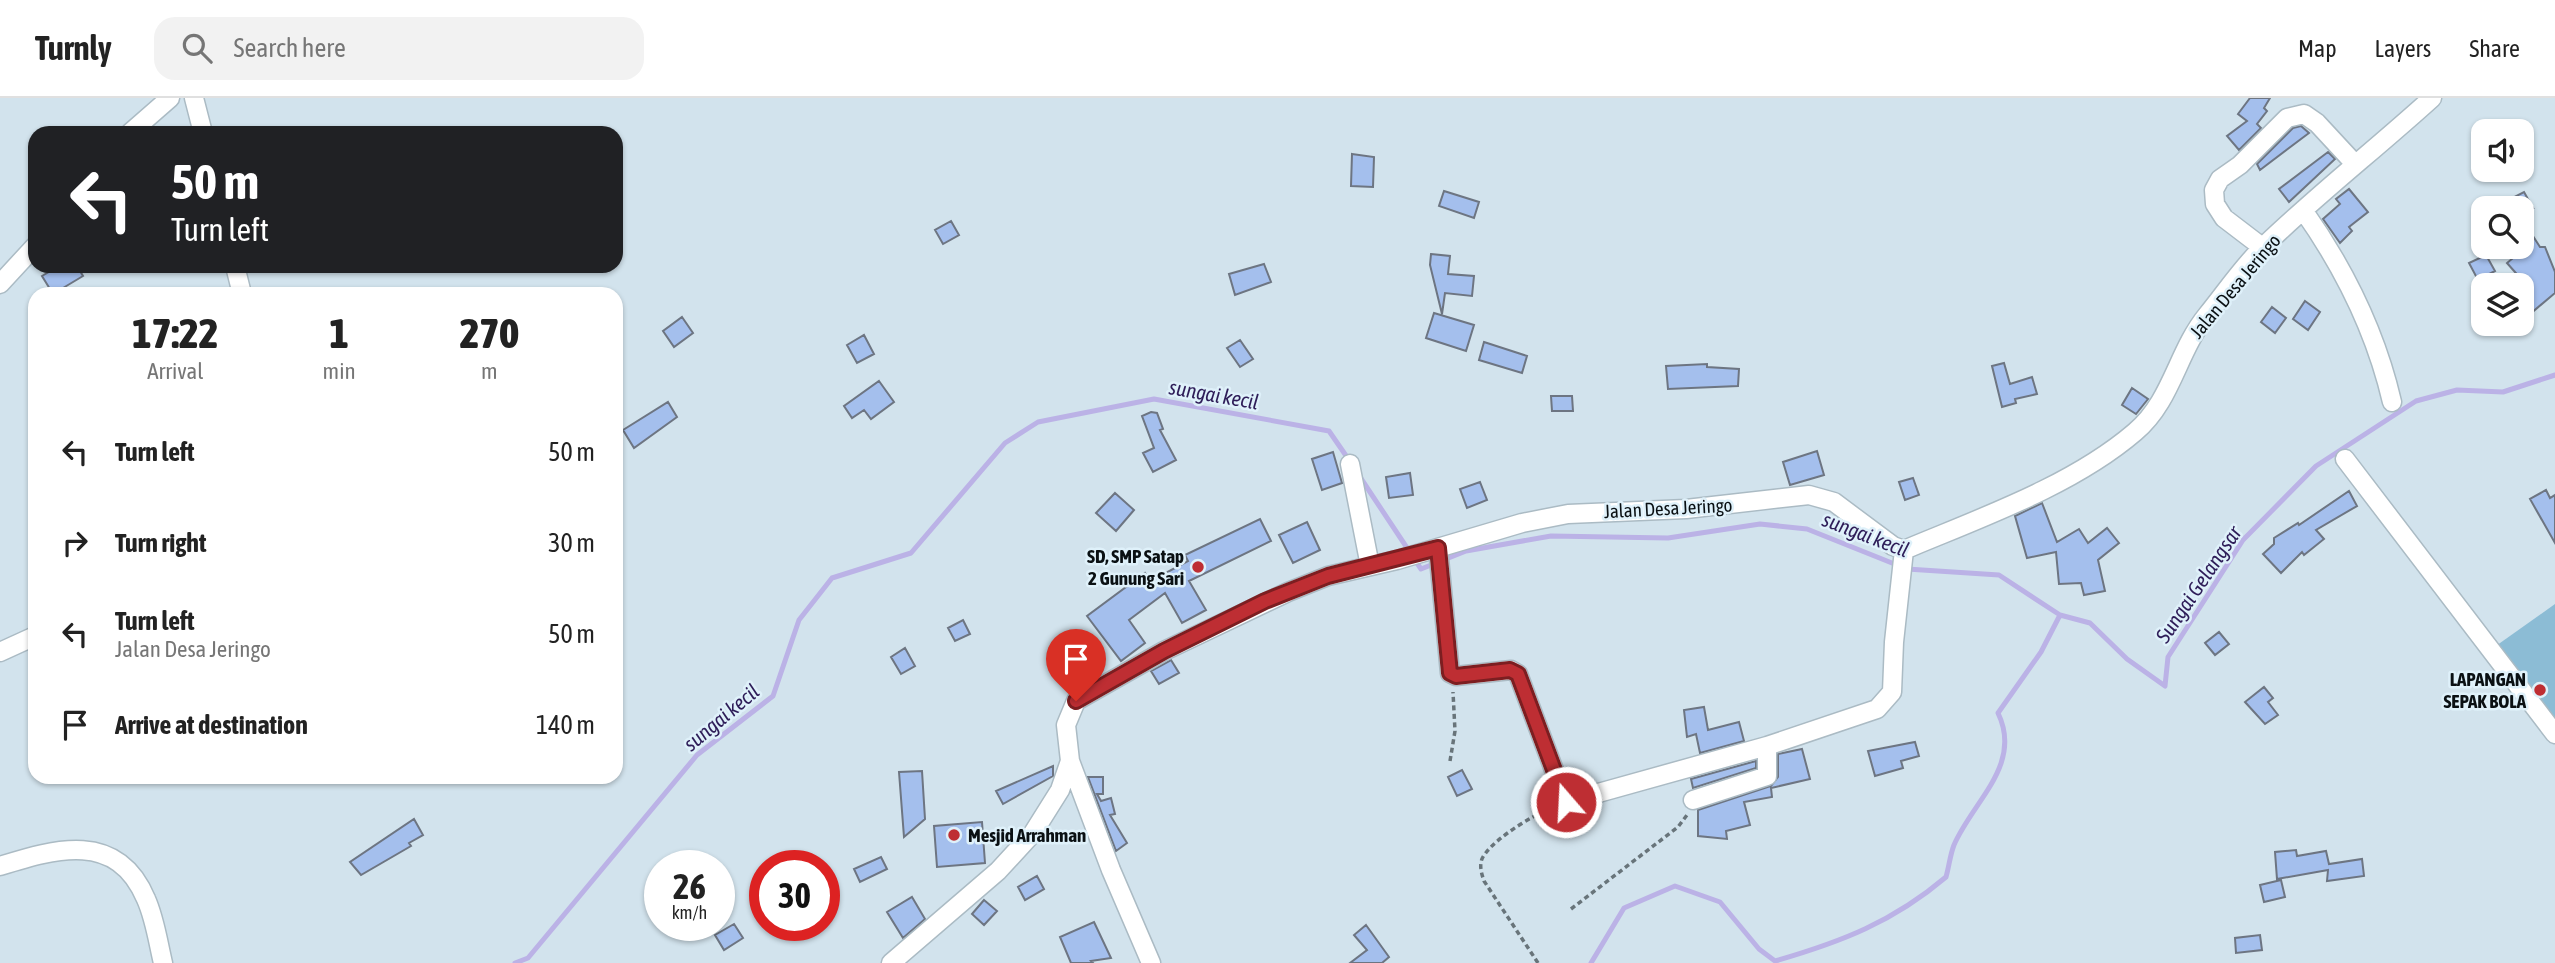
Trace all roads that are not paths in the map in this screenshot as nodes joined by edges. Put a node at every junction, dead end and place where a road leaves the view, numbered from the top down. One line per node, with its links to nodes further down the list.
1 (170, 98): 4 (street)
2 (194, 98): 5 (street)
3 (2432, 98): 6 (street, Jalan Desa Jeringo)
4 (138, 126)
5 (201, 126)
6 (2355, 164): 7 (street, Jalan Desa Jeringo); 8 (street)
7 (2303, 211): 8 (street, Jalan Desa Jeringo); 11 (street)
8 (2262, 247): 14 (street, Jalan Desa Jeringo)
9 (28, 254): 10 (street)
10 (0, 284)
11 (2392, 402)
12 (2345, 459): 19 (street)
13 (1350, 464): 16 (street)
14 (1904, 550): 15 (street, Jalan Desa Jeringo); 20 (street)
15 (1436, 556): 16 (street, Jalan Desa Jeringo); 20 (street)
16 (1370, 566): 21 (street, Jalan Desa Jeringo)
17 (28, 639): 18 (street)
18 (0, 652)
19 (2555, 734)
20 (1767, 746): 22 (street)
21 (1070, 761): 25 (street, Jalan Desa Jeringo); 26 (street)
22 (1693, 800)
23 (0, 866): 24 (street)
24 (163, 963)
25 (891, 963)
26 (1152, 963)

